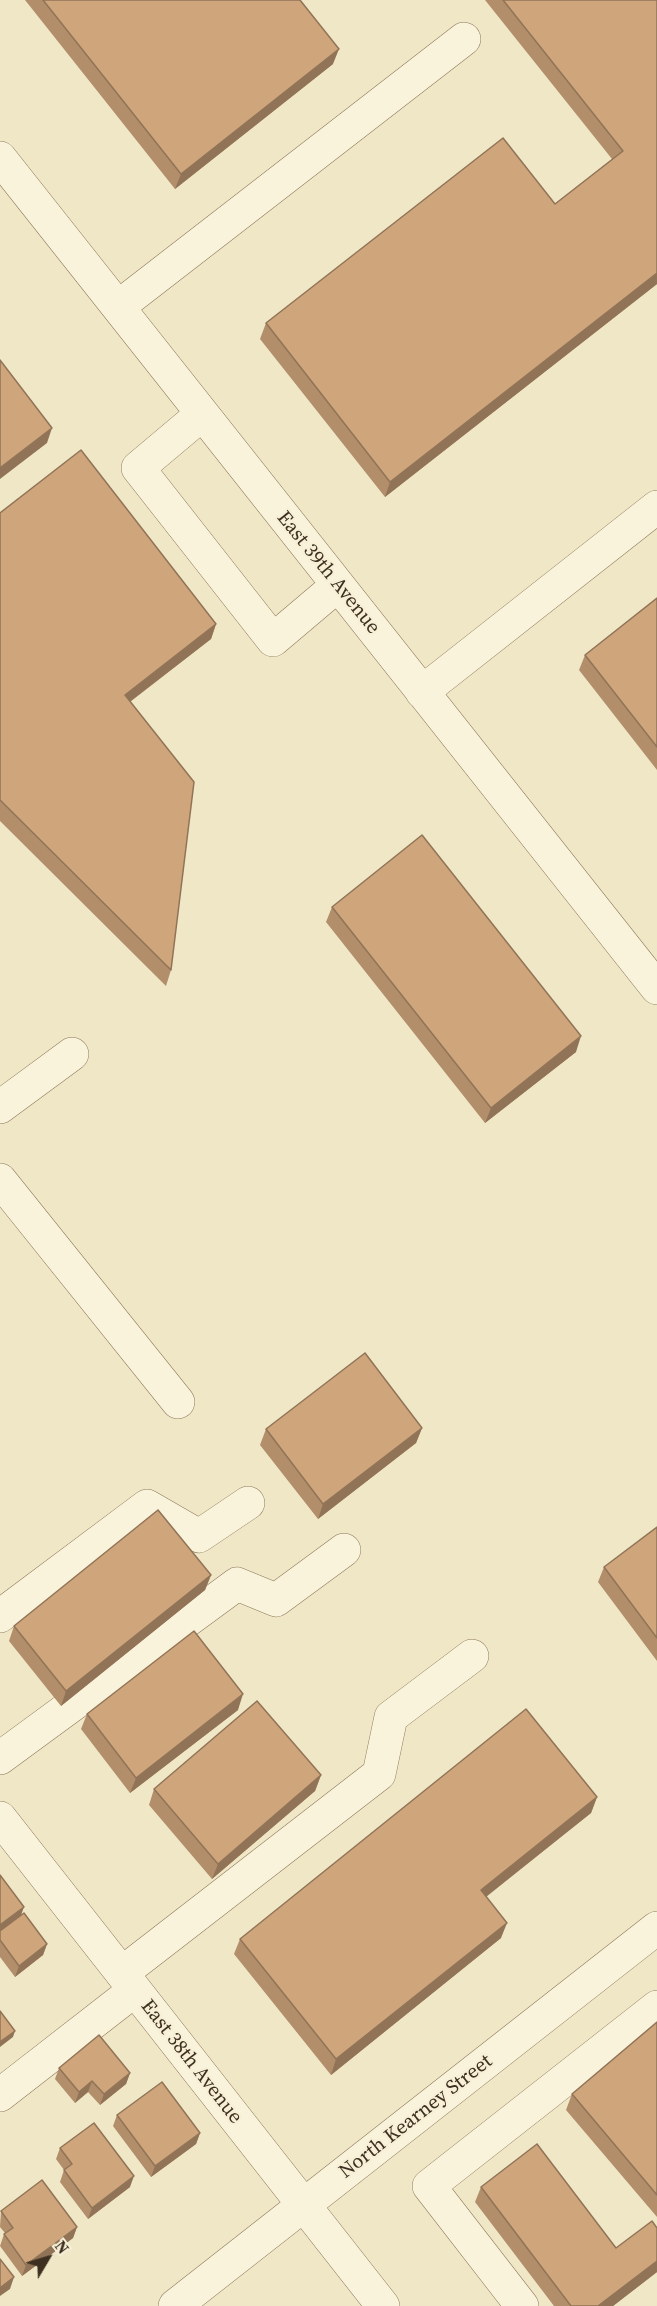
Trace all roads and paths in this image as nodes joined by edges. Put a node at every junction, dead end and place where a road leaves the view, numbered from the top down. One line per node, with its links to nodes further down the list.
1 (464, 39): 3 (street)
2 (0, 158): 3 (street, East 39th Avenue)
3 (118, 307): 4 (street, East 39th Avenue)
4 (201, 415): 6 (street, East 39th Avenue); 6 (street)
5 (657, 507): 7 (street)
6 (338, 585): 7 (street, East 39th Avenue)
7 (422, 692): 8 (street, East 39th Avenue)
8 (657, 988)
9 (72, 1054): 10 (street)
10 (0, 1107)
11 (0, 1180): 12 (street)
12 (178, 1402)
13 (248, 1503): 15 (street)
14 (344, 1550): 17 (street)
15 (0, 1616)
16 (472, 1656): 20 (street)
17 (0, 1758)
18 (0, 1818): 20 (street, East 38th Avenue)
19 (657, 1928): 23 (street, North Kearney Street)
20 (129, 1982): 22 (street); 23 (street, East 38th Avenue)
21 (657, 2007): 26 (street)
22 (0, 2095)
23 (302, 2206): 24 (street, North Kearney Street); 25 (street, East 38th Avenue)
24 (175, 2306)
25 (383, 2306)
26 (522, 2306)

